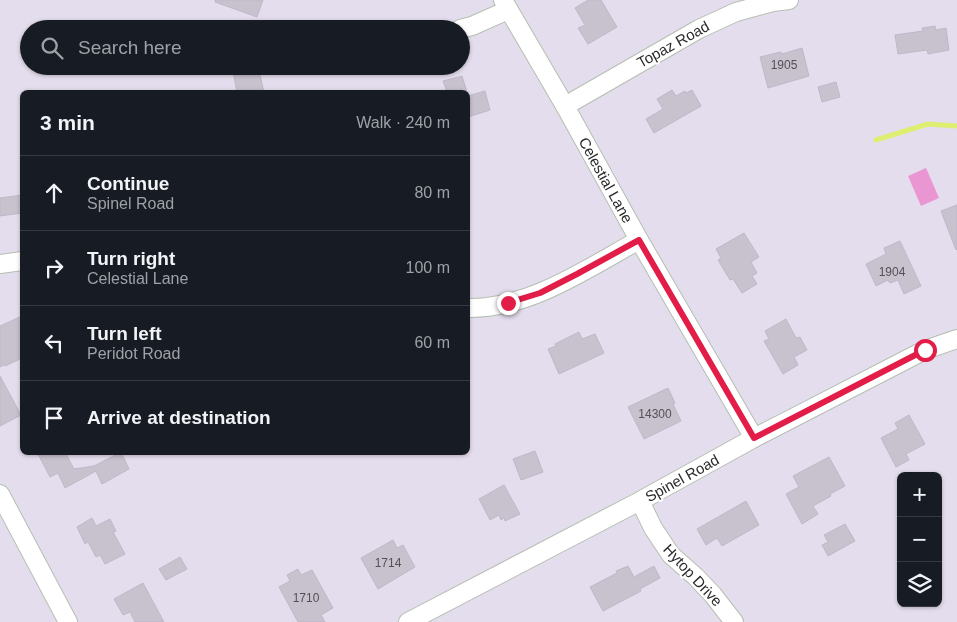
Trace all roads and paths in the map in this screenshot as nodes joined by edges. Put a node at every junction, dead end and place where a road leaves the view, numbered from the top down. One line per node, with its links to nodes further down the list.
1 (789, 0): 4 (street, Topaz Road)
2 (505, 5): 3 (street); 4 (street, Celestial Lane)
3 (470, 26)
4 (564, 106): 5 (street, Celestial Lane)
5 (639, 240): 8 (street); 10 (street, Celestial Lane)
6 (20, 261): 7 (street)
7 (0, 264)
8 (470, 308)
9 (957, 339): 10 (street, Spinel Road)
10 (754, 438): 12 (street, Spinel Road)
11 (0, 494): 13 (street)
12 (640, 501): 14 (street, Spinel Road); 15 (street, Hytop Drive)
13 (68, 622)
14 (408, 622)
15 (734, 622)

